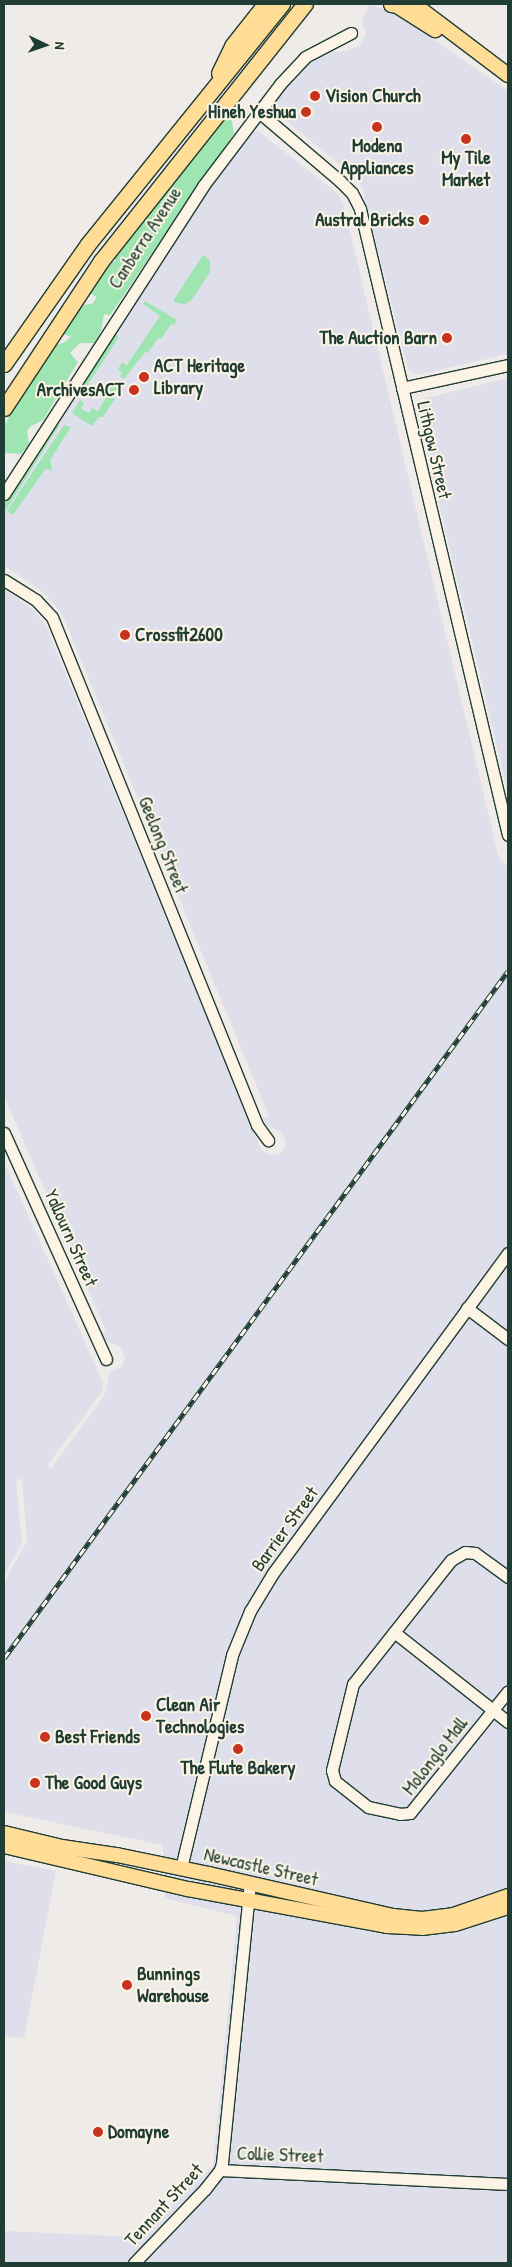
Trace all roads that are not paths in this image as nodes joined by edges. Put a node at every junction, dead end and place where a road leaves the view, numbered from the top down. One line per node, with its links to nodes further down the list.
1 (265, 4): 10 (highway)
2 (271, 4): 10 (highway)
3 (282, 4): 10 (highway, Canberra Avenue)
4 (305, 4): 12 (highway, Canberra Avenue)
5 (394, 4): 8 (main road)
6 (414, 4): 8 (main road)
7 (351, 33): 11 (street, Canberra Avenue)
8 (486, 59): 9 (main road)
9 (508, 75)
10 (210, 93): 13 (highway, Canberra Avenue)
11 (259, 112): 17 (street, Lithgow Street); 19 (street, Canberra Avenue)
12 (101, 261): 13 (highway); 14 (highway, Canberra Avenue)
13 (69, 271): 14 (highway); 15 (highway, Canberra Avenue)
14 (72, 303): 18 (highway, Canberra Avenue)
15 (4, 364)
16 (508, 365): 17 (street)
17 (402, 388): 21 (street, Lithgow Street)
18 (4, 408)
19 (4, 494)
20 (4, 580): 23 (street, Geelong Street)
21 (508, 835)
22 (4, 1133): 27 (street, Yallourn Street)
23 (268, 1140)
24 (508, 1253): 25 (street, Barrier Street)
25 (468, 1308): 26 (street); 35 (street, Barrier Street)
26 (508, 1339)
27 (106, 1358)
28 (508, 1577): 29 (street, Molonglo Mall)
29 (394, 1632): 31 (street, Molonglo Mall); 31 (street, Molonglo Mall)
30 (508, 1690): 31 (street, Molonglo Mall)
31 (493, 1710): 32 (street, Molonglo Mall)
32 (508, 1722)
33 (4, 1833): 35 (main road, Newcastle Street)
34 (4, 1846): 36 (main road, Newcastle Street)
35 (181, 1868): 36 (main road); 37 (main road, Newcastle Street); 38 (main road)
36 (99, 1869): 38 (main road, Newcastle Street)
37 (250, 1884): 39 (main road, Newcastle Street); 40 (street, Collie Street)
38 (224, 1894): 40 (main road, Newcastle Street)
39 (508, 1896)
40 (249, 1900): 41 (main road, Newcastle Street); 42 (street, Collie Street)
41 (508, 1907)
42 (220, 2170): 43 (street, Collie Street); 44 (street, Tennant Street)
43 (508, 2184)
44 (134, 2263)

